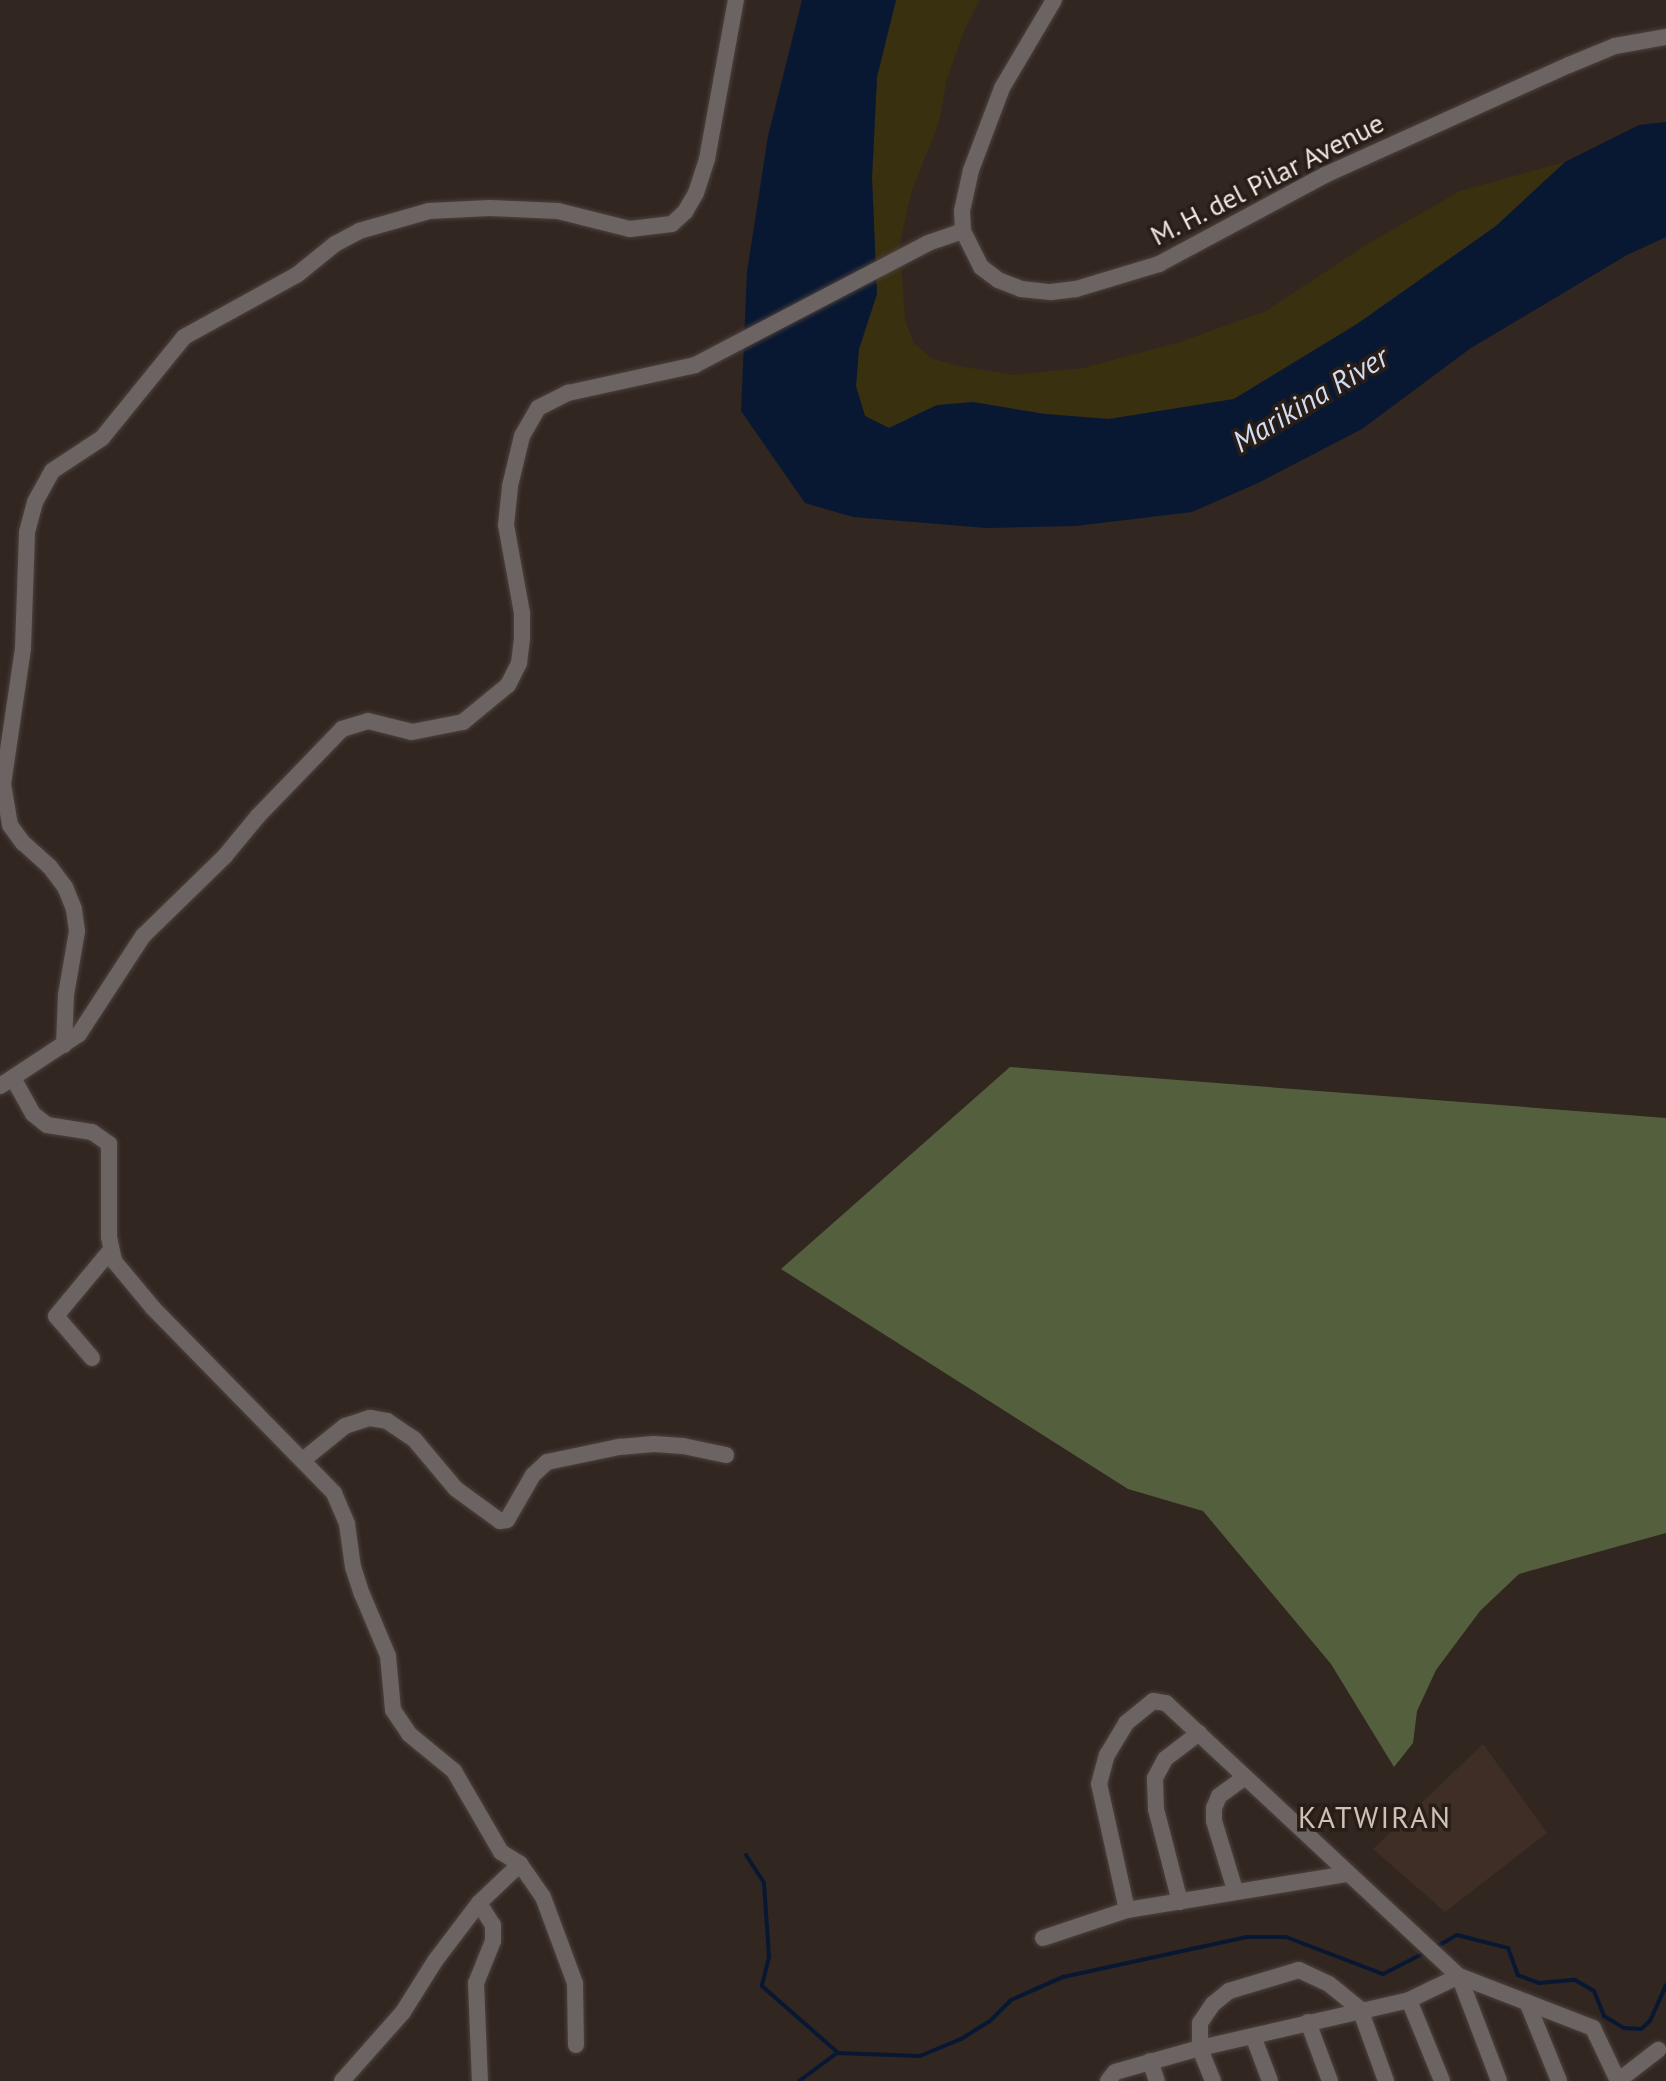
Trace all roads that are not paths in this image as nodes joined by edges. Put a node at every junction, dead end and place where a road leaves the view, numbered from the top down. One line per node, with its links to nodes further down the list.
1 (736, 0): 5 (street)
2 (1054, 0): 4 (street, M. H. del Pilar Avenue)
3 (1666, 37): 4 (street, M. H. del Pilar Avenue)
4 (963, 231): 5 (street)
5 (64, 1045): 6 (street)
6 (6, 1082): 7 (street)
7 (110, 1251): 8 (street); 10 (street)
8 (92, 1358)
9 (726, 1455): 10 (street)
10 (303, 1460): 13 (street)
11 (1199, 1733): 12 (street); 16 (street); 18 (street)
12 (1244, 1778): 14 (street); 15 (street)
13 (520, 1864): 17 (street); 26 (street)
14 (1346, 1874): 15 (street); 20 (street)
15 (1235, 1890): 16 (street)
16 (1180, 1902): 18 (street)
17 (479, 1903): 30 (street); 31 (street)
18 (1127, 1910): 19 (street)
19 (1043, 1938)
20 (1459, 1976): 21 (street); 22 (street); 39 (street)
21 (1409, 2000): 23 (street); 38 (street)
22 (1527, 2002): 28 (street); 40 (street)
23 (1360, 2009): 24 (street); 27 (street); 37 (street)
24 (1308, 2022): 25 (street); 36 (street)
25 (1253, 2036): 27 (street); 35 (street)
26 (576, 2045)
27 (1200, 2048): 29 (street); 34 (street)
28 (1658, 2050)
29 (1150, 2061): 32 (street); 33 (street)
30 (342, 2081)
31 (480, 2081)
32 (1108, 2081)
33 (1157, 2081)
34 (1213, 2081)
35 (1270, 2081)
36 (1330, 2081)
37 (1386, 2081)
38 (1442, 2081)
39 (1499, 2081)
40 (1559, 2081)

